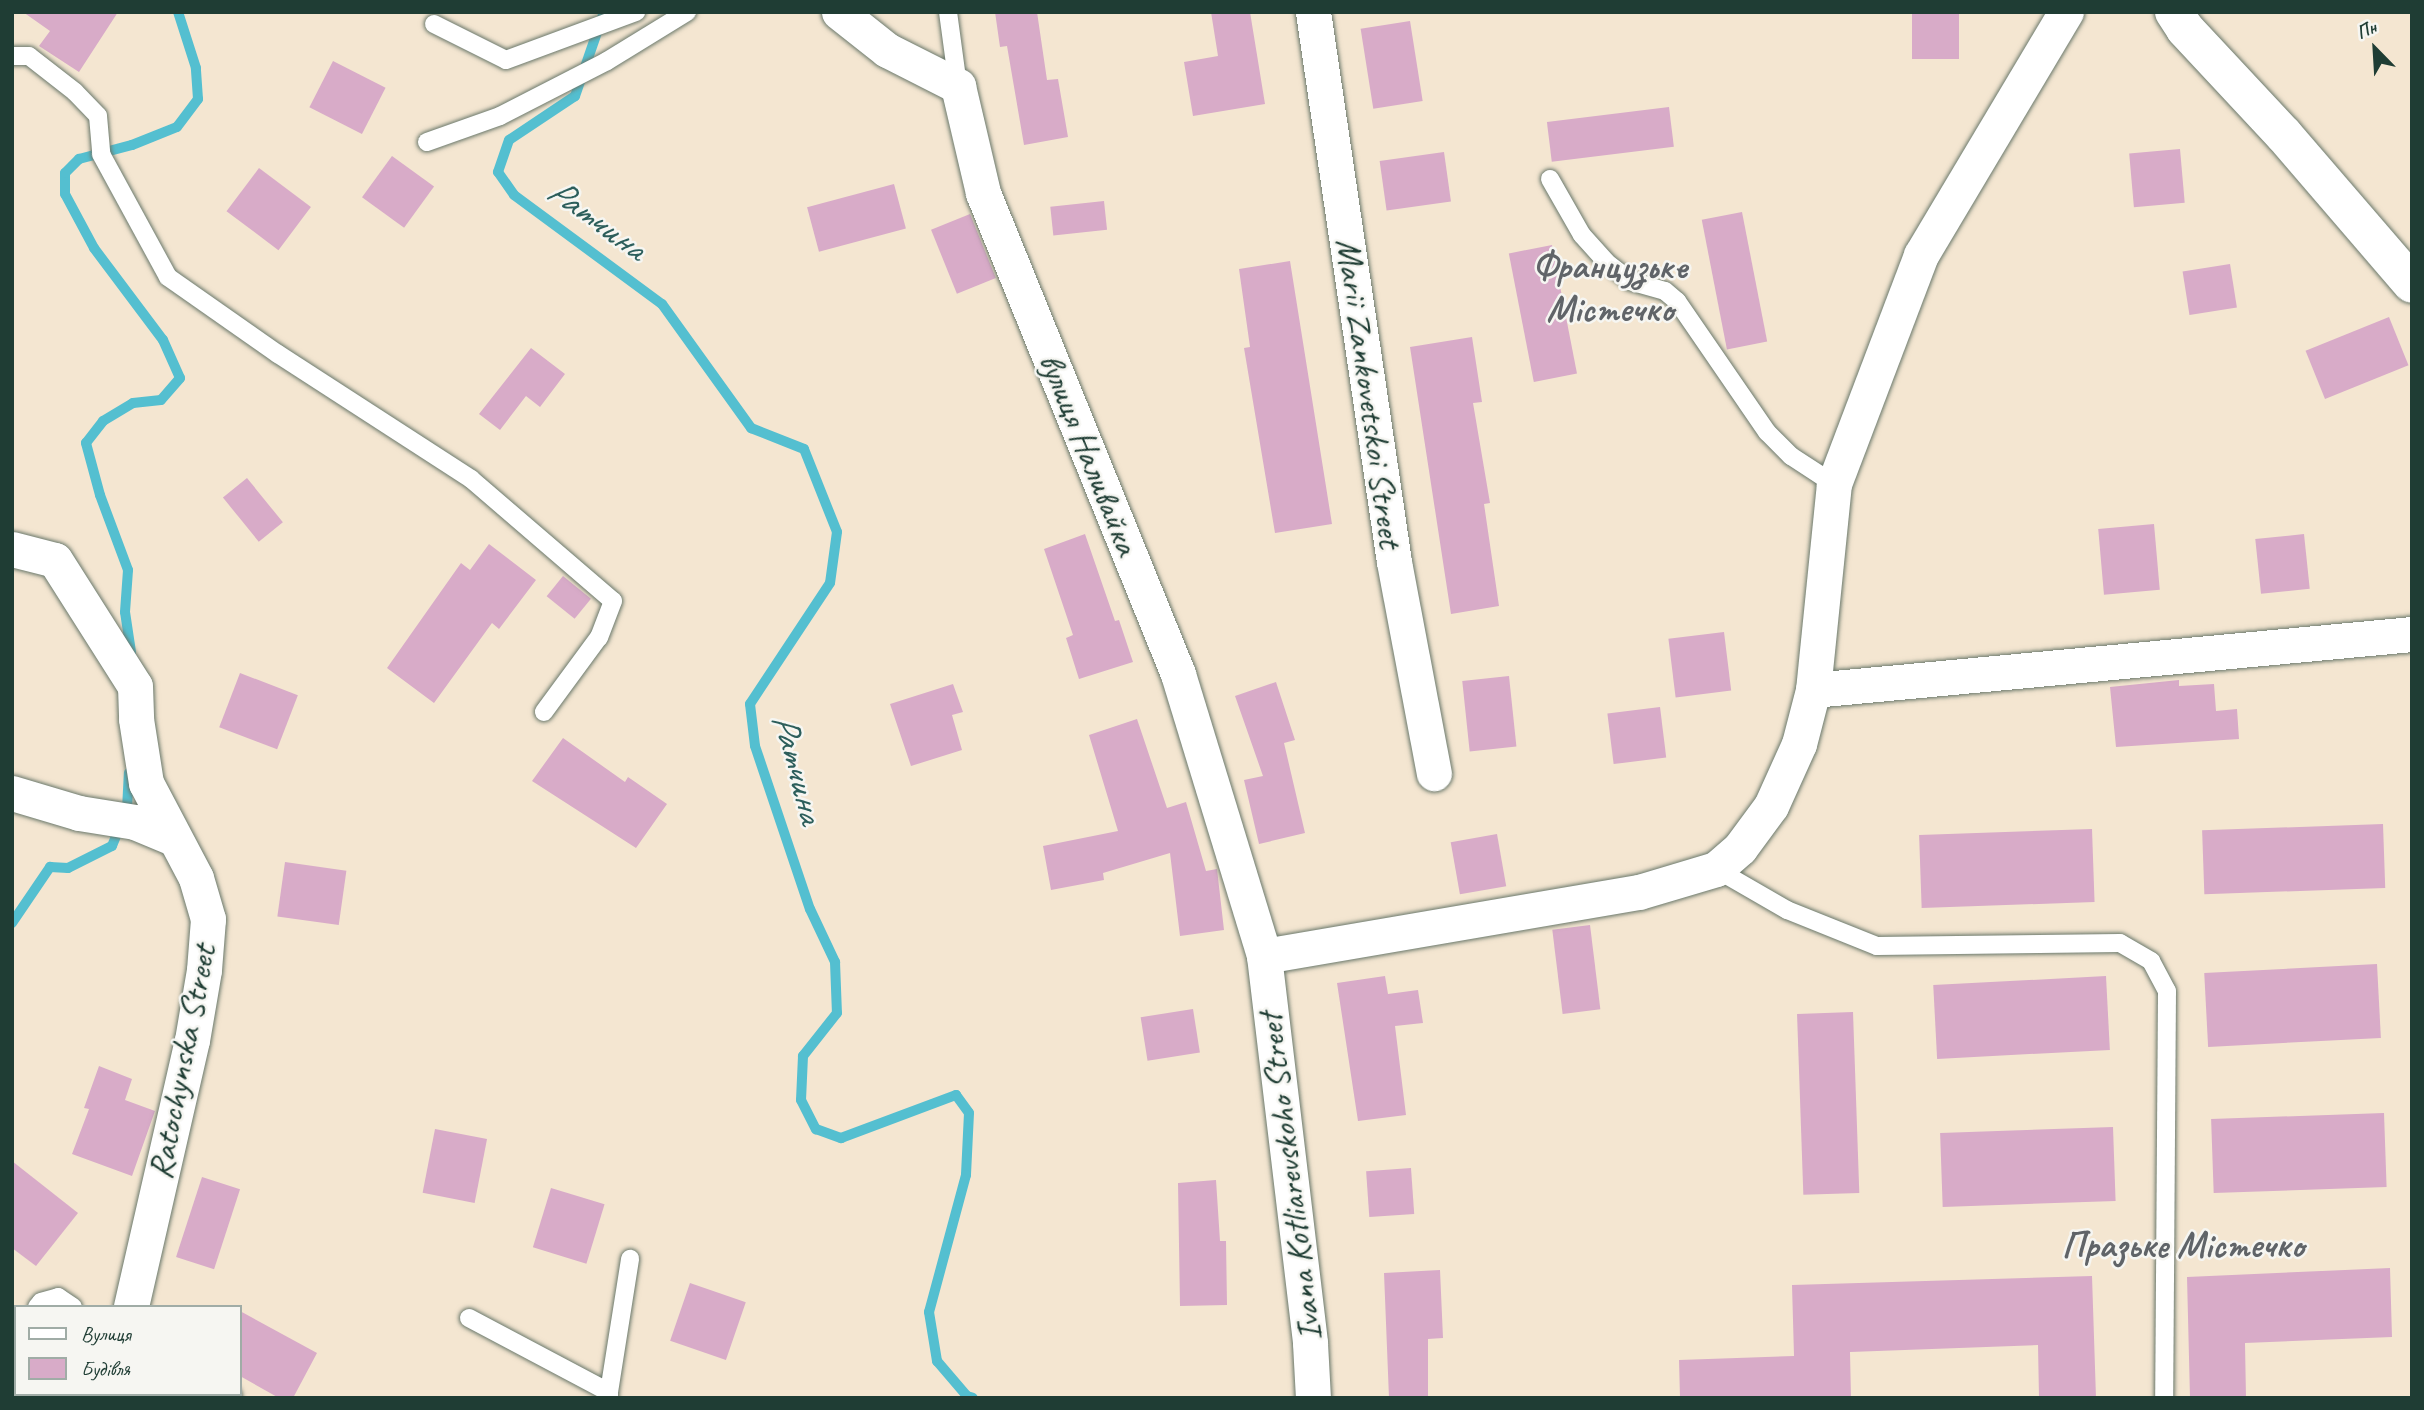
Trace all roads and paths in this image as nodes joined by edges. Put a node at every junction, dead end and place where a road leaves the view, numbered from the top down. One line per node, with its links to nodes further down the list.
1 (687, 12): 11 (lane)
2 (839, 12): 10 (street)
3 (948, 12): 10 (lane)
4 (1313, 12): 19 (street, Marii Zankovetskoi Street)
5 (2066, 12): 14 (street)
6 (2174, 12): 13 (street)
7 (630, 15): 8 (lane)
8 (434, 24)
9 (12, 56): 18 (lane)
10 (958, 86): 23 (street, вулиця Наливайка)
11 (427, 142)
12 (1550, 179): 14 (lane)
13 (2412, 284)
14 (1834, 484): 17 (street)
15 (12, 549): 21 (street, Ratochynska Street)
16 (2412, 634): 17 (street)
17 (1813, 690): 22 (street)
18 (544, 712)
19 (1434, 773)
20 (12, 793): 21 (street)
21 (173, 838): 27 (street, Ratochynska Street)
22 (1716, 869): 23 (street); 31 (lane)
23 (1264, 956): 30 (street, Ivana Kotliarevskoho Street)
24 (630, 1259): 29 (lane)
25 (39, 1305): 26 (lane)
26 (70, 1305)
27 (131, 1305)
28 (469, 1318): 29 (lane)
29 (609, 1395)
30 (1313, 1398)
31 (2164, 1398)

